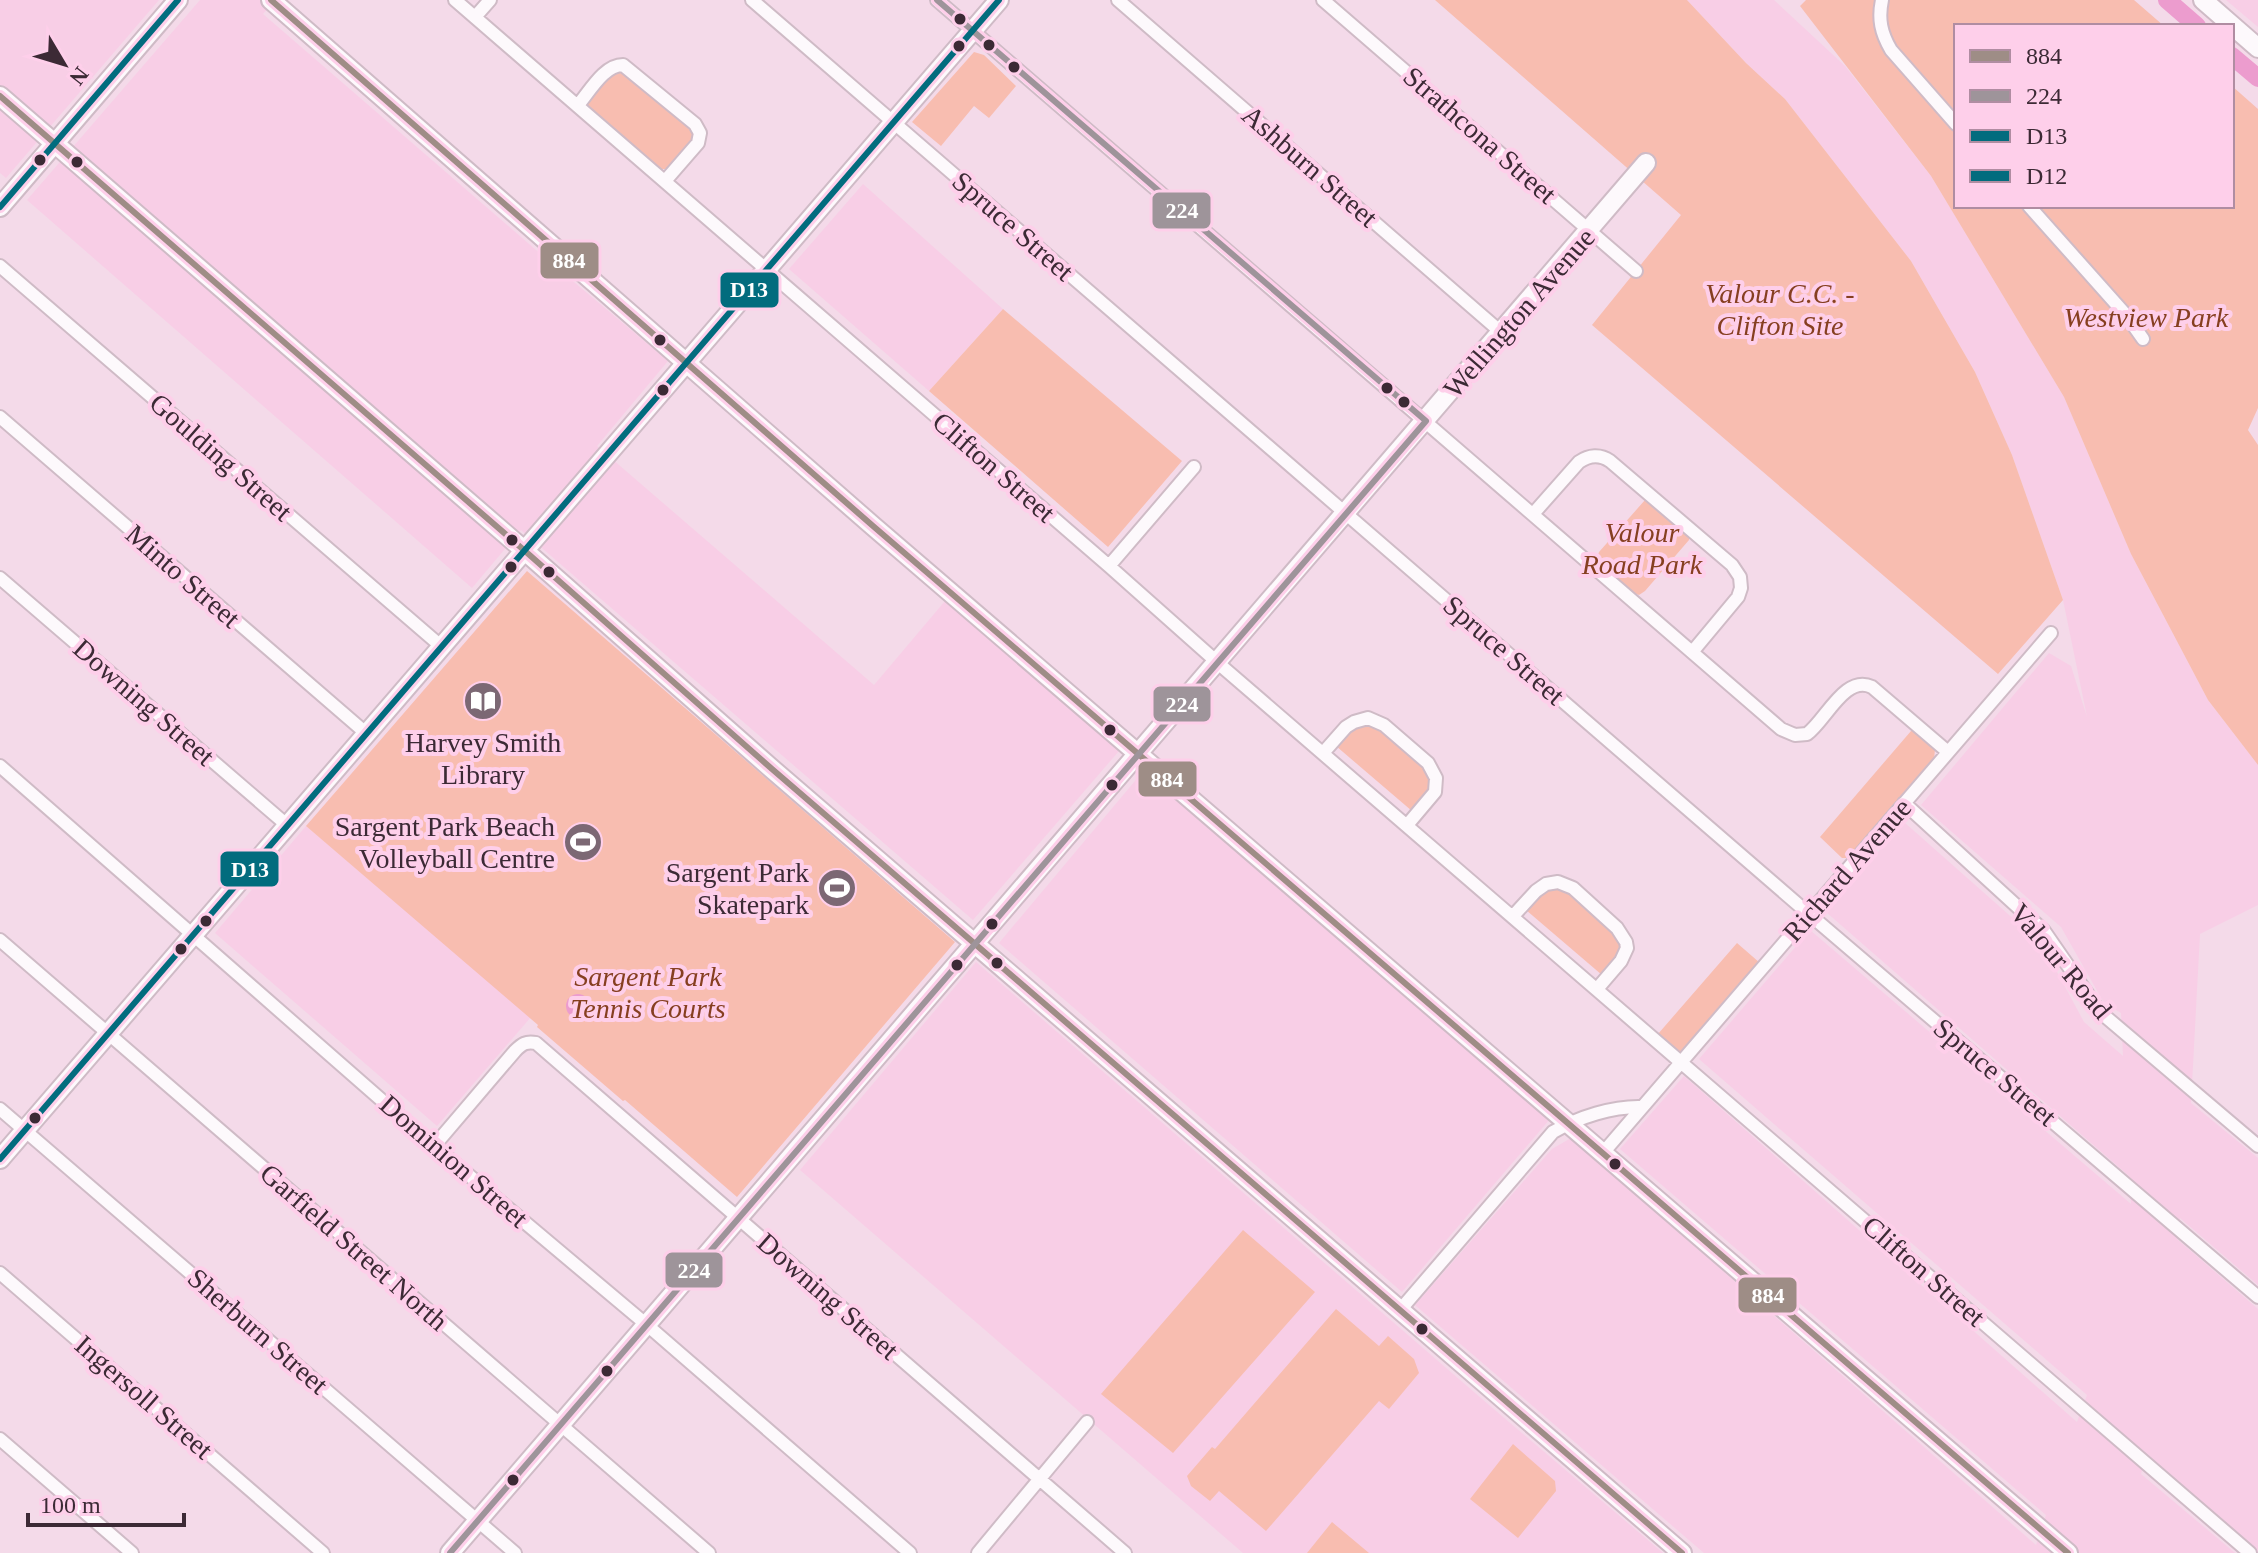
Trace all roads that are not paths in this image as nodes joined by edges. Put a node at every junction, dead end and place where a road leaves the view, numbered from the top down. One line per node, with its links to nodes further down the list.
1 (178, 0): 21 (main road)
2 (271, 0): 32 (main road)
3 (455, 0): 12 (street, Clifton Street)
4 (490, 0): 12 (street)
5 (752, 0): 20 (street, Spruce Street)
6 (937, 0): 15 (street)
7 (999, 0): 15 (main road)
8 (1118, 0): 30 (street, Ashburn Street)
9 (1323, 0): 26 (street, Strathcona Street)
10 (1882, 0): 19 (street)
11 (2203, 0): 13 (main road)
12 (475, 17): 18 (street, Clifton Street)
13 (2230, 24)
14 (2234, 27): 16 (main road)
15 (972, 30): 20 (main road); 34 (street)
16 (2258, 48)
17 (0, 96): 21 (main road)
18 (578, 105): 23 (street, Clifton Street); 23 (street)
19 (1954, 122)
20 (893, 123): 28 (main road); 36 (street, Spruce Street)
21 (55, 144): 24 (main road); 38 (main road)
22 (1646, 163): 26 (main road, Wellington Avenue)
23 (665, 181): 28 (street, Clifton Street)
24 (0, 207)
25 (2031, 208): 31 (street)
26 (1590, 230): 29 (street, Strathcona Street); 30 (main road, Wellington Avenue)
27 (0, 266): 42 (street, Goulding Street)
28 (766, 269): 32 (main road); 39 (street, Clifton Street)
29 (1636, 271)
30 (1502, 333): 34 (main road, Wellington Avenue)
31 (2143, 339)
32 (687, 363): 38 (main road); 47 (main road)
33 (0, 417): 45 (street, Minto Street)
34 (1426, 421): 36 (main road, Wellington Avenue); 37 (street)
35 (1194, 467): 39 (street)
36 (1347, 513): 44 (main road, Wellington Avenue); 53 (street, Spruce Street)
37 (1533, 514): 43 (street); 43 (street)
38 (525, 551): 42 (main road); 57 (main road)
39 (1109, 566): 44 (street, Clifton Street)
40 (0, 578): 52 (street, Downing Street)
41 (2051, 633): 46 (street, Richard Avenue)
42 (442, 647): 45 (main road)
43 (1693, 651): 46 (street)
44 (1218, 663): 47 (main road, Wellington Avenue); 48 (street, Clifton Street)
45 (367, 734): 52 (main road)
46 (1948, 752): 50 (street, Richard Avenue)
47 (1139, 753): 57 (main road, Wellington Avenue); 63 (main road)
48 (1323, 753): 51 (street, Clifton Street); 51 (street)
49 (0, 766): 55 (street, Dominion Street)
50 (1904, 803): 53 (street, Richard Avenue); 66 (street, Valour Road)
51 (1408, 824): 54 (street, Clifton Street)
52 (288, 826): 55 (main road)
53 (1809, 914): 60 (street, Richard Avenue); 71 (street, Spruce Street)
54 (1513, 916): 58 (street, Clifton Street); 58 (street)
55 (194, 935): 59 (main road); 65 (street, Dominion Street)
56 (0, 940): 59 (street, Garfield Street North)
57 (975, 942): 69 (main road, Wellington Avenue); 72 (main road)
58 (1597, 989): 60 (street, Clifton Street)
59 (108, 1034): 64 (main road); 75 (street, Garfield Street North)
60 (1681, 1062): 61 (street, Richard Avenue); 89 (street, Clifton Street)
61 (1642, 1107): 63 (street); 67 (street, Richard Avenue)
62 (0, 1109): 64 (street, Sherburn Street)
63 (1568, 1123): 67 (main road); 72 (street)
64 (25, 1130): 68 (main road); 78 (street, Sherburn Street)
65 (434, 1146): 69 (street, Downing Street); 73 (street, Dominion Street)
66 (2258, 1146)
67 (1602, 1154): 88 (main road)
68 (0, 1159)
69 (739, 1218): 73 (main road, Wellington Avenue); 77 (street, Downing Street)
70 (0, 1273): 80 (street, Ingersoll Street)
71 (2258, 1297)
72 (1401, 1309): 87 (main road)
73 (647, 1325): 75 (main road, Wellington Avenue); 84 (street, Dominion Street)
74 (1087, 1422): 77 (street)
75 (560, 1425): 78 (main road, Wellington Avenue); 83 (street, Garfield Street North)
76 (0, 1439): 79 (street)
77 (1040, 1480): 85 (street); 86 (street, Downing Street)
78 (478, 1521): 81 (main road, Wellington Avenue); 82 (street, Sherburn Street)
79 (132, 1553)
80 (323, 1553)
81 (450, 1553)
82 (515, 1553)
83 (709, 1553)
84 (910, 1553)
85 (978, 1553)
86 (1125, 1553)
87 (1682, 1553)
88 (2068, 1553)
89 (2250, 1553)

